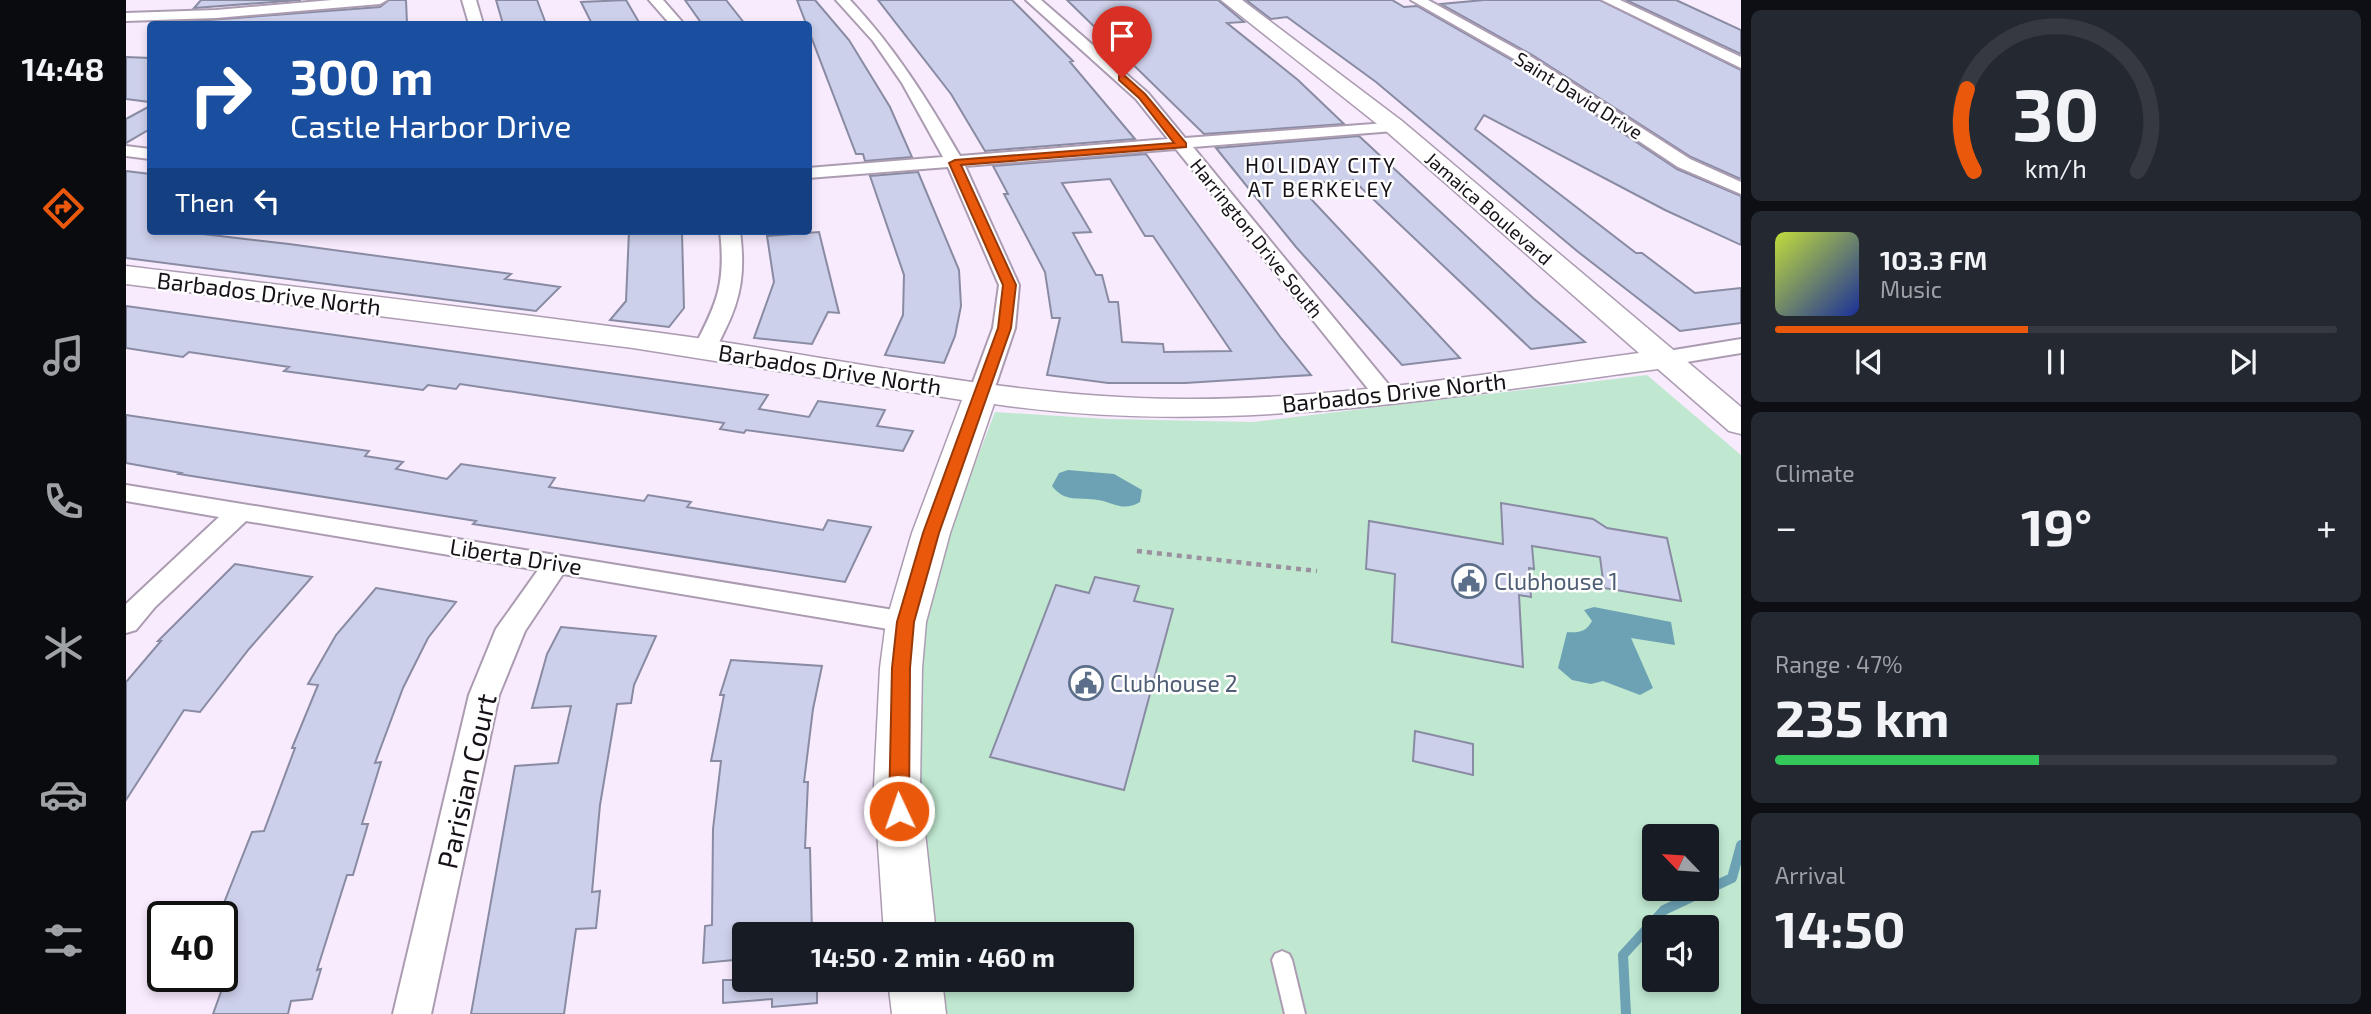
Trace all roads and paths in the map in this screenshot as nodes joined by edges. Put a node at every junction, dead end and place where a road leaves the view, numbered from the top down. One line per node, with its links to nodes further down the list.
1 (380, 0): 10 (street)
2 (469, 0): 12 (street)
3 (656, 0): 13 (street)
4 (842, 0): 21 (street)
5 (1033, 0): 18 (street, Harrington Drive South)
6 (1230, 0): 17 (street, Jamaica Boulevard)
7 (1418, 0): 23 (street, Saint David Drive)
8 (1609, 0): 16 (street)
9 (126, 17): 10 (street)
10 (156, 17): 11 (street)
11 (150, 21)
12 (475, 21)
13 (674, 21)
14 (147, 23): 15 (street)
15 (136, 30)
16 (1741, 63)
17 (1394, 126): 18 (street); 28 (street, Jamaica Boulevard)
18 (1182, 145): 21 (street); 30 (street, Harrington Drive South)
19 (126, 151): 20 (street)
20 (147, 152)
21 (955, 163): 22 (street); 29 (street)
22 (812, 173)
23 (1741, 189)
24 (731, 235): 27 (street)
25 (126, 275): 27 (street, Barbados Drive North)
26 (1741, 346): 28 (street)
27 (704, 349): 29 (street, Barbados Drive North)
28 (1662, 359): 30 (street, Barbados Drive North); 31 (street, Jamaica Boulevard)
29 (981, 393): 30 (street, Barbados Drive North); 37 (street)
30 (1385, 395)
31 (1741, 424)
32 (126, 493): 33 (street, Liberta Drive)
33 (241, 511): 35 (street, Liberta Drive); 38 (street)
34 (1136, 551): 36 (path)
35 (557, 563): 37 (street, Liberta Drive); 42 (street, Parisian Court)
36 (1317, 571)
37 (906, 622): 39 (street)
38 (126, 623)
39 (909, 922)
40 (1282, 960): 44 (lane)
41 (916, 992): 43 (street)
42 (412, 1014)
43 (919, 1014)
44 (1295, 1014)

